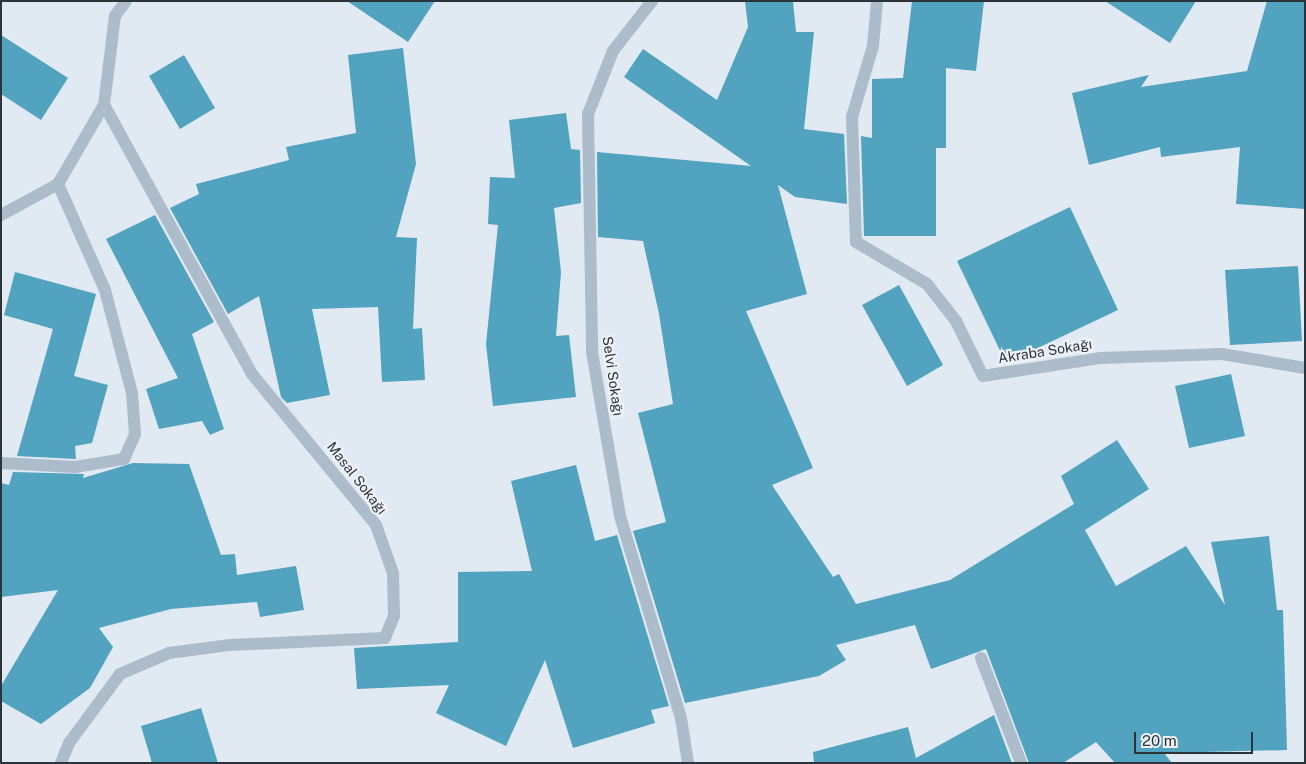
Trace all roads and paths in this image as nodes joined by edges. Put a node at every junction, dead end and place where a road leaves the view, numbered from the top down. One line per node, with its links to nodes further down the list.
1 (126, 1): 4 (street)
2 (652, 1): 11 (street, Selvi Sokağı)
3 (877, 1): 7 (street, Akraba Sokağı)
4 (104, 105): 5 (street); 10 (street, Masal Sokağı)
5 (58, 184): 6 (street); 8 (street)
6 (1, 215)
7 (1305, 368)
8 (1, 463)
9 (981, 658): 12 (street)
10 (61, 763)
11 (688, 763)
12 (1021, 763)

